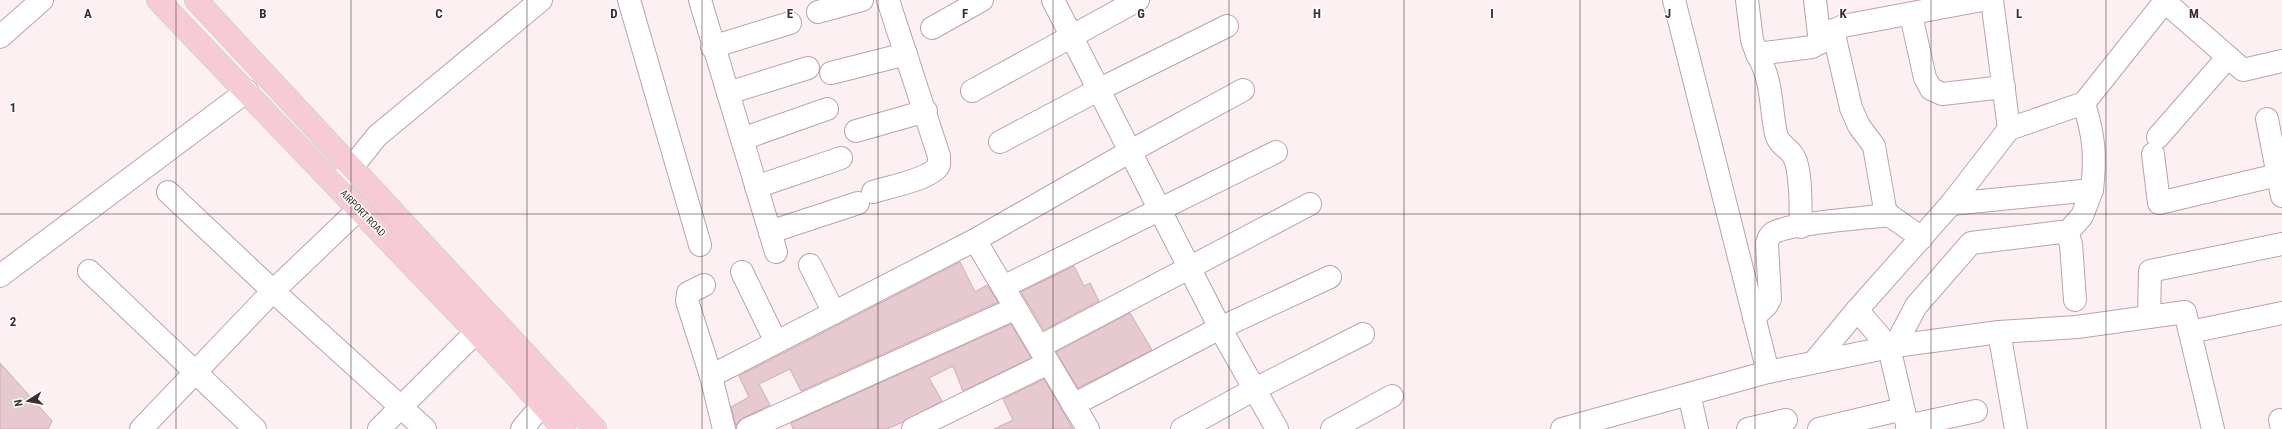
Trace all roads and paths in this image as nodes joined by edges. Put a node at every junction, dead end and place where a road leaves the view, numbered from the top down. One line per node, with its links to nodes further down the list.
1 (158, 0): 36 (main road, AIRPORT ROAD)
2 (196, 0): 50 (main road)
3 (541, 0): 50 (street)
4 (629, 0): 66 (street)
5 (700, 0): 26 (street)
6 (862, 0): 17 (street)
7 (888, 0): 27 (street)
8 (1053, 0): 25 (street)
9 (1138, 0): 25 (street)
10 (1674, 0): 82 (street)
11 (1747, 0): 28 (street)
12 (1815, 0): 23 (street)
13 (40, 1): 19 (street); 24 (street)
14 (1980, 1): 18 (street); 33 (street)
15 (2165, 1): 29 (street); 39 (street)
16 (973, 2): 22 (street)
17 (818, 12)
18 (1911, 15): 23 (street); 33 (street)
19 (0, 20)
20 (790, 23): 26 (street)
21 (1227, 26): 34 (street)
22 (932, 28)
23 (1827, 36): 28 (street); 61 (street)
24 (0, 37)
25 (1072, 37): 34 (street); 37 (street)
26 (712, 47): 38 (street)
27 (906, 54): 32 (street); 41 (street)
28 (1757, 54): 62 (street)
29 (2228, 58): 30 (street); 51 (street)
30 (2282, 61)
31 (808, 68): 38 (street)
32 (831, 73)
33 (2004, 87): 43 (street)
34 (1098, 90): 46 (street); 47 (street)
35 (1243, 90): 47 (street)
36 (247, 91): 52 (main road, AIRPORT ROAD); 72 (street)
37 (972, 91)
38 (728, 94): 45 (street)
39 (2084, 103): 43 (street); 54 (street)
40 (827, 109): 45 (street)
41 (926, 111): 44 (street); 53 (street)
42 (2267, 119): 51 (street)
43 (2009, 129): 58 (street)
44 (856, 131)
45 (742, 139): 53 (street)
46 (1000, 142)
47 (1129, 152): 60 (street); 65 (street)
48 (1276, 152): 60 (street)
49 (841, 158): 53 (street)
50 (352, 168): 52 (street); 112 (main road)
51 (2280, 174): 56 (street)
52 (337, 186): 59 (main road, AIRPORT ROAD)
53 (756, 187)
54 (2092, 190): 58 (street); 63 (street)
55 (168, 192): 76 (street)
56 (2282, 196)
57 (1310, 204): 69 (street)
58 (1951, 204): 64 (street)
59 (359, 209): 76 (street); 85 (main road, AIRPORT ROAD)
60 (1159, 210): 69 (street); 75 (street)
61 (1889, 215): 62 (street); 64 (street)
62 (1800, 227): 82 (street)
63 (2066, 233): 77 (street); 90 (street)
64 (1922, 238): 79 (street)
65 (975, 240): 75 (street); 80 (street)
66 (700, 244)
67 (2282, 244): 83 (street)
68 (810, 265): 80 (street)
69 (1188, 267): 84 (street); 91 (street)
70 (89, 271): 94 (street)
71 (742, 272): 89 (street)
72 (0, 276)
73 (1330, 277): 84 (street)
74 (704, 286): 95 (street)
75 (1003, 287): 78 (street)
76 (273, 291): 94 (street); 101 (street)
77 (2075, 300)
78 (1016, 308): 91 (street); 114 (street)
79 (1857, 310): 90 (street); 92 (street)
80 (834, 313): 89 (street)
81 (2282, 313): 87 (street)
82 (1754, 317): 93 (street)
83 (2149, 317): 86 (street); 87 (street)
84 (1220, 328): 96 (street); 100 (street)
85 (476, 332): 99 (main road, AIRPORT ROAD); 101 (street)
86 (1999, 332): 90 (street); 123 (street)
87 (2190, 332): 124 (street)
88 (1363, 334): 96 (street)
89 (776, 342): 95 (street)
90 (1892, 347): 92 (street); 104 (street)
91 (1044, 355): 100 (street); 115 (street)
92 (1814, 362): 93 (street)
93 (1768, 372): 97 (street)
94 (195, 373): 106 (street); 107 (street)
95 (711, 376): 113 (street)
96 (1255, 389): 116 (street); 117 (street)
97 (1689, 394): 119 (street); 120 (street)
98 (1392, 396): 118 (street)
99 (542, 405): 110 (street); 111 (main road, AIRPORT ROAD)
100 (1073, 405): 105 (street)
101 (401, 406): 108 (street); 109 (street)
102 (1976, 410): 104 (street)
103 (1786, 420): 121 (street)
104 (1906, 421): 122 (street)
105 (1082, 427)
106 (141, 429)
107 (255, 429)
108 (379, 429)
109 (425, 429)
110 (522, 429)
111 (564, 429)
112 (595, 429)
113 (724, 429)
114 (748, 429)
115 (913, 429)
116 (1182, 429)
117 (1277, 429)
118 (1332, 429)
119 (1562, 429)
120 (1697, 429)
121 (1748, 429)
122 (1819, 429)
123 (2016, 429)
124 (2213, 429)

